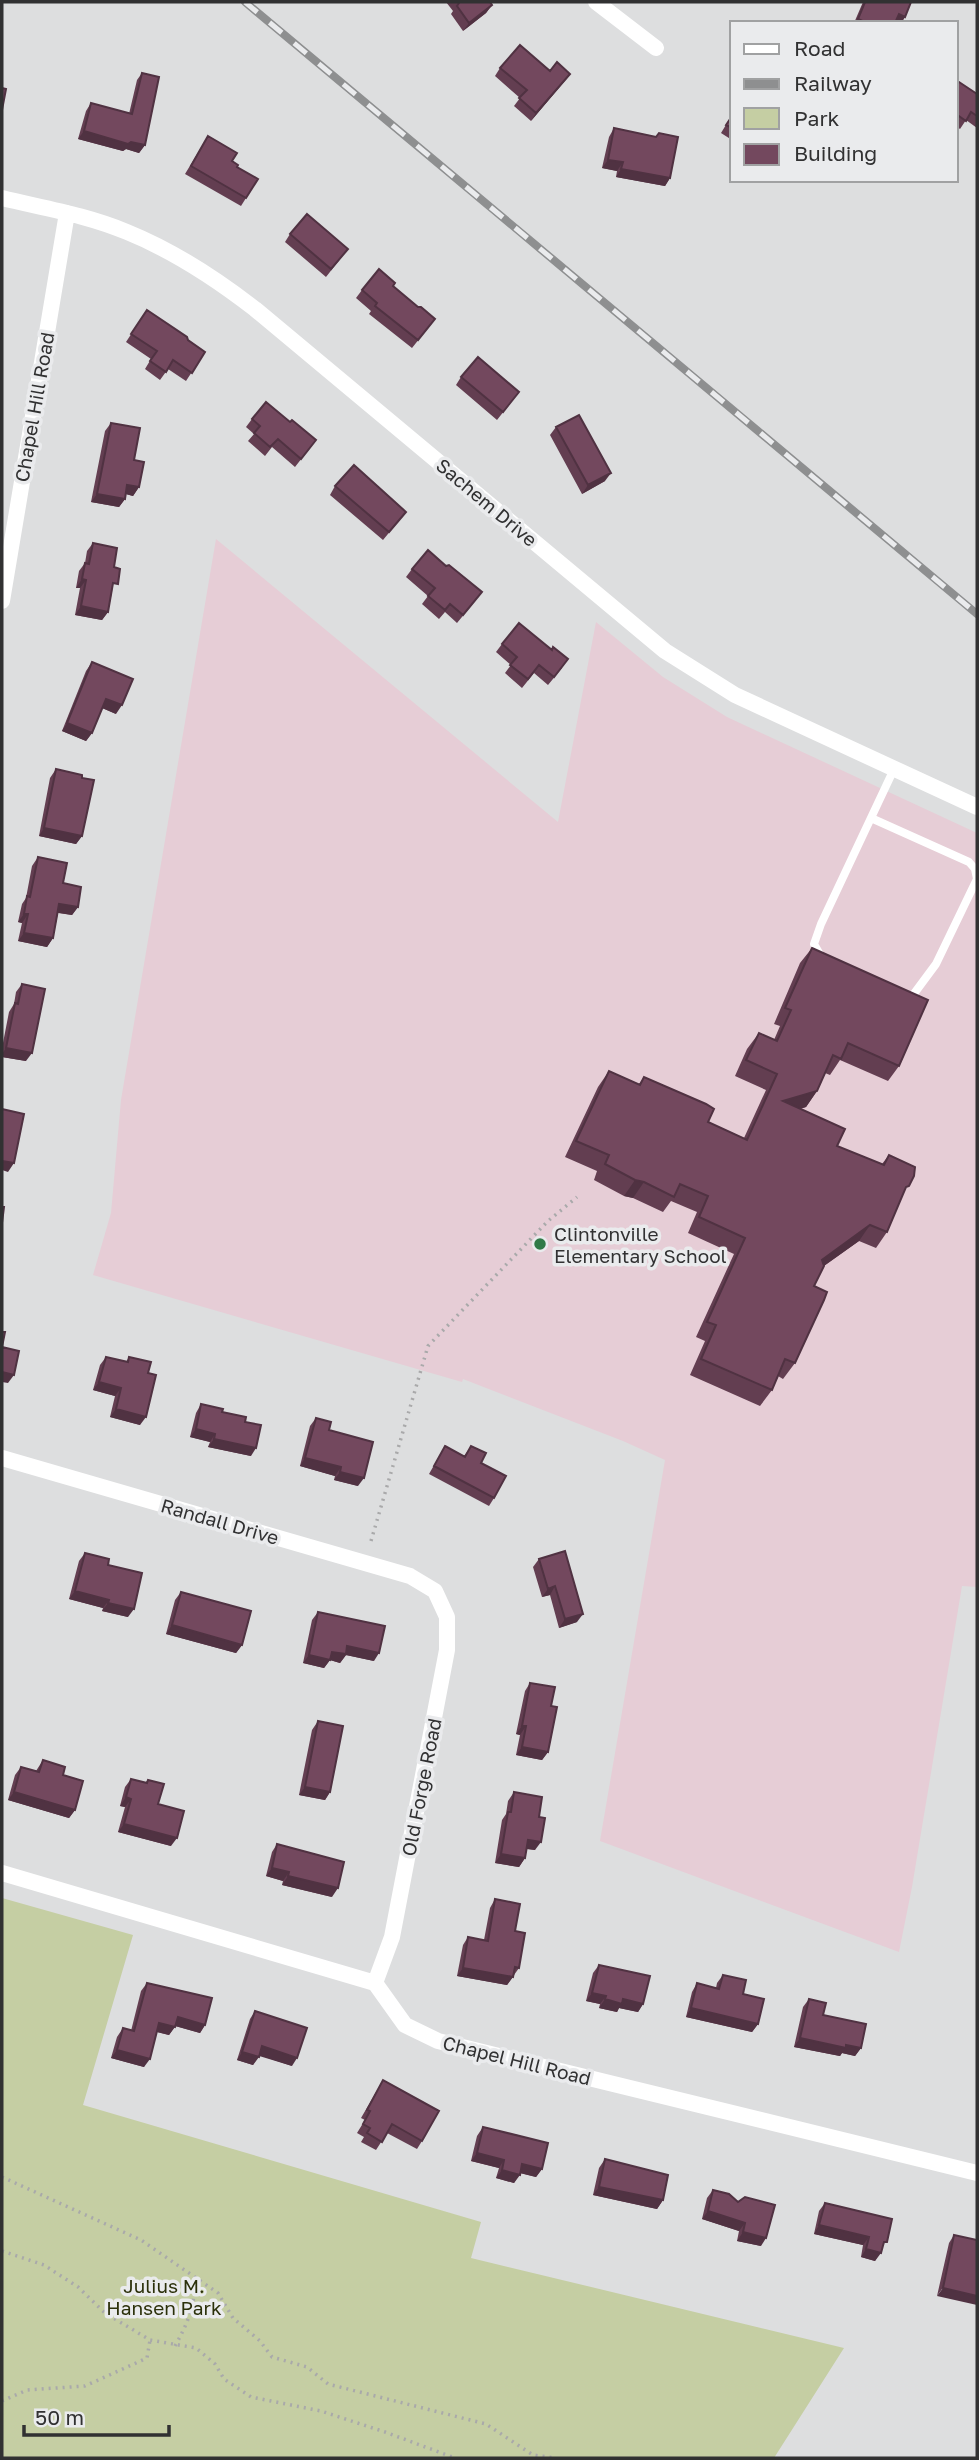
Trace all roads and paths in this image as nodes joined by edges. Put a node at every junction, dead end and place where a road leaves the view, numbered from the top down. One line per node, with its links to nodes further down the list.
1 (596, 2): 2 (street)
2 (656, 48)
3 (2, 198): 4 (street, Sachem Drive)
4 (67, 213): 5 (street, Chapel Hill Road); 6 (street, Sachem Drive)
5 (2, 601)
6 (894, 769): 7 (street, Sachem Drive); 8 (lane)
7 (977, 807)
8 (871, 818): 9 (lane); 10 (lane)
9 (834, 965)
10 (892, 991)
11 (577, 1197): 13 (path)
12 (2, 1458): 14 (street, Randall Drive)
13 (371, 1541)
14 (435, 1591): 16 (street, Old Forge Road)
15 (2, 1873): 16 (street)
16 (375, 1983): 17 (street, Chapel Hill Road)
17 (977, 2173)
18 (2, 2177): 20 (path)
19 (2, 2251): 21 (path)
20 (195, 2277): 22 (path); 25 (path)
21 (150, 2340): 22 (path); 23 (path)
22 (174, 2346): 24 (path)
23 (2, 2401)
24 (455, 2458)
25 (555, 2458)

